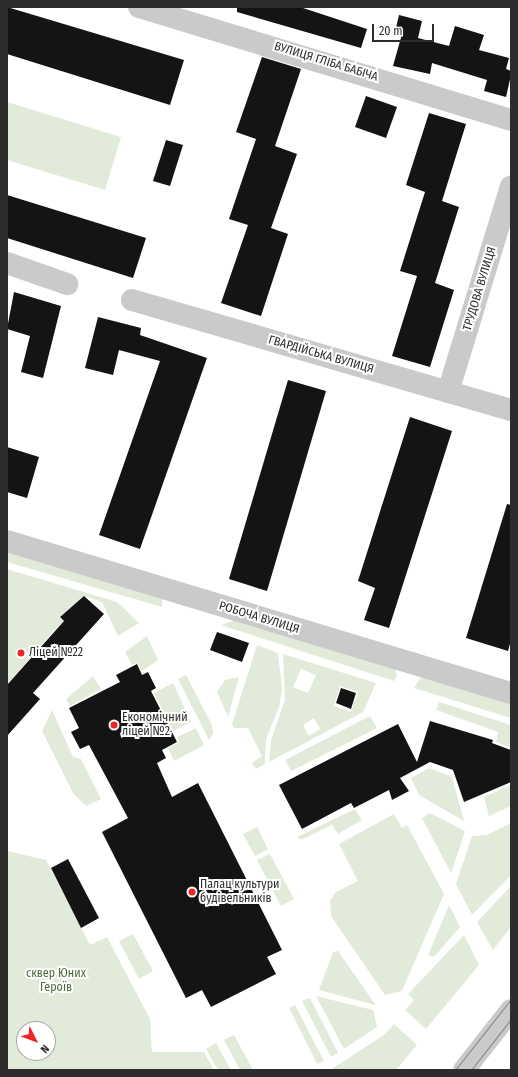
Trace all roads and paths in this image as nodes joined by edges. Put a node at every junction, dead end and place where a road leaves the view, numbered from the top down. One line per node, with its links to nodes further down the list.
1 (140, 7): 2 (street, ВУЛИЦЯ ГЛІБА БАБІЧА)
2 (511, 120)
3 (511, 186): 7 (street, ТРУДОВА ВУЛИЦЯ)
4 (7, 263): 5 (street)
5 (67, 284)
6 (132, 300): 7 (street, ГВАРДІЙСЬКА ВУЛИЦЯ)
7 (448, 392): 8 (street, ГВАРДІЙСЬКА ВУЛИЦЯ)
8 (511, 410)
9 (7, 541): 10 (street, РОБОЧА ВУЛИЦЯ)
10 (511, 693)
11 (511, 1010): 12 (street)
12 (464, 1070)

